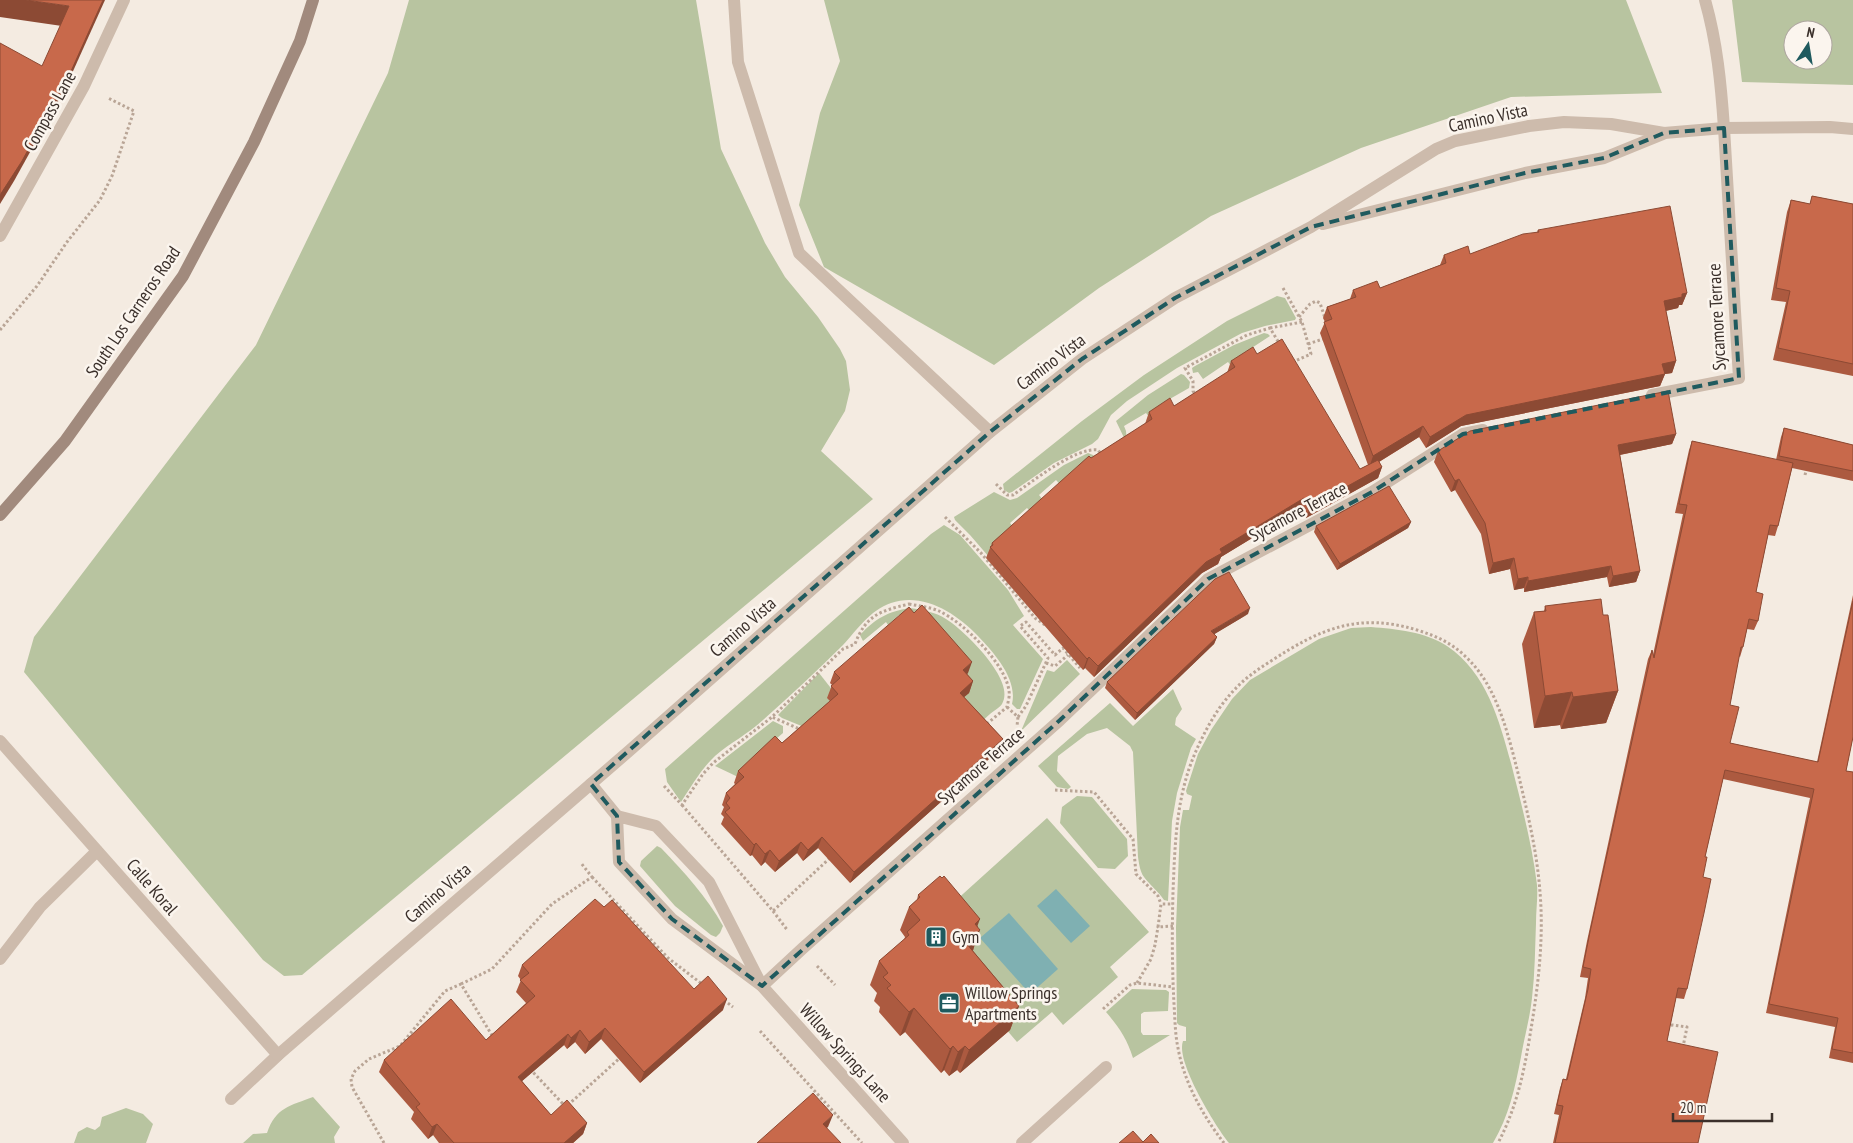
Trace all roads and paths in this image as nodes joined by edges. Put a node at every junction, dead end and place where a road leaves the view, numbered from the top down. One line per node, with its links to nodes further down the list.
1 (124, 0): 10 (street, Compass Lane)
2 (313, 0): 29 (main road, South Los Carneros Road)
3 (734, 0): 24 (street)
4 (1705, 0): 6 (street)
5 (108, 98): 16 (path)
6 (1724, 128): 7 (street, Camino Vista); 8 (street, Camino Vista); 22 (street, Sycamore Terrace)
7 (1853, 129)
8 (1664, 133): 9 (street, Camino Vista); 9 (street, Camino Vista)
9 (1311, 227): 24 (street, Camino Vista)
10 (0, 236)
11 (1283, 288): 12 (path)
12 (1300, 317): 13 (path); 14 (path)
13 (1325, 320)
14 (1302, 322): 15 (path); 18 (path)
15 (1270, 328): 19 (path); 21 (path)
16 (0, 330)
17 (1330, 337): 18 (path)
18 (1308, 344): 20 (path)
19 (1282, 349)
20 (1290, 363)
21 (1199, 399)
22 (1636, 399)
23 (1491, 428): 65 (street, Sycamore Terrace)
24 (990, 432): 42 (street, Camino Vista)
25 (1104, 457): 28 (path)
26 (1807, 466): 27 (path)
27 (1805, 476)
28 (996, 484)
29 (0, 515)
30 (945, 517): 31 (path)
31 (1048, 627)
32 (1069, 641): 33 (path)
33 (1062, 648): 34 (path); 35 (path)
34 (1068, 655): 35 (path); 36 (path)
35 (1046, 663): 38 (path)
36 (1081, 669)
37 (1007, 707): 38 (path); 39 (path); 47 (path)
38 (1018, 716): 40 (path)
39 (772, 717): 45 (path); 47 (path)
40 (1016, 730)
41 (0, 741): 49 (street, Calle Koral)
42 (591, 784): 46 (street); 75 (street, Camino Vista)
43 (664, 786): 45 (path)
44 (1055, 790): 53 (path)
45 (682, 805): 55 (path)
46 (618, 816): 65 (street, Willow Springs Lane); 65 (street, Willow Springs Lane)
47 (873, 819): 48 (path)
48 (866, 825)
49 (97, 851): 59 (street); 75 (street, Calle Koral)
50 (837, 852): 55 (path)
51 (581, 862): 52 (path)
52 (592, 877): 62 (path); 63 (path)
53 (1161, 904): 54 (path); 57 (path)
54 (1173, 904): 56 (path); 88 (path)
55 (773, 911): 58 (path)
56 (1173, 926): 57 (path); 66 (path)
57 (1158, 927): 61 (path)
58 (790, 933)
59 (0, 959)
60 (817, 965): 64 (path)
61 (1137, 983): 66 (path); 71 (path)
62 (461, 984): 74 (path); 83 (path)
63 (702, 984): 67 (path); 68 (path)
64 (834, 985)
65 (762, 986): 85 (street, Willow Springs Lane)
66 (1173, 987): 87 (path)
67 (695, 990)
68 (710, 990)
69 (718, 995): 70 (path)
70 (733, 1007)
71 (1103, 1009)
72 (1664, 1026): 77 (path)
73 (760, 1031): 84 (path)
74 (496, 1041)
75 (278, 1055): 80 (street, Camino Vista)
76 (623, 1055): 81 (path)
77 (1681, 1056)
78 (526, 1065): 81 (path)
79 (1106, 1067): 86 (street)
80 (231, 1099)
81 (565, 1107): 82 (path)
82 (559, 1113)
83 (384, 1143)
84 (862, 1143)
85 (903, 1143)
86 (1022, 1143)
87 (1224, 1143)
88 (1498, 1143)

